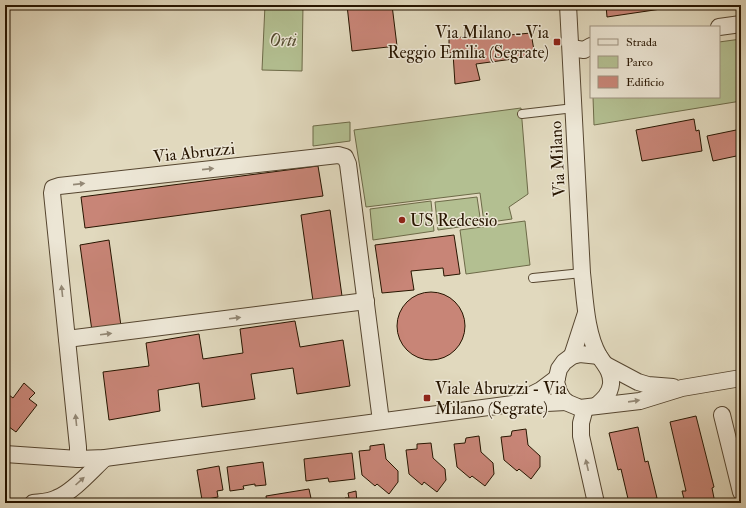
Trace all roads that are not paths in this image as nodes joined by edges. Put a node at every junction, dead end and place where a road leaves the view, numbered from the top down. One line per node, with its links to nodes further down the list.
1 (568, 5): 5 (street, Via Milano)
2 (741, 24): 3 (street)
3 (720, 27)
4 (590, 47): 5 (street)
5 (571, 48): 6 (street, Via Milano)
6 (574, 108): 7 (lane); 8 (street, Via Milano)
7 (522, 114)
8 (582, 273): 9 (lane); 11 (street, Via Milano)
9 (533, 278)
10 (366, 300): 12 (street, one-way to 10); 12 (street, Via Abruzzi, one-way to 10); 22 (street, Via Abruzzi)
11 (586, 312): 13 (street); 14 (street, Via Milano)
12 (67, 339): 25 (street, Via Abruzzi, one-way to 12)
13 (572, 356): 14 (street); 15 (street)
14 (602, 360): 17 (street); 20 (street)
15 (557, 378): 18 (street); 19 (street)
16 (741, 378): 17 (street)
17 (682, 388): 20 (street, one-way to 17)
18 (566, 402): 19 (street); 20 (street)
19 (512, 404): 22 (street)
20 (590, 407): 28 (street, one-way to 20)
21 (722, 415): 26 (street)
22 (381, 421): 24 (street)
23 (5, 454): 25 (street)
24 (105, 458): 25 (street); 27 (street, one-way to 24)
25 (78, 459)
26 (741, 492)
27 (33, 503)
28 (596, 503)

